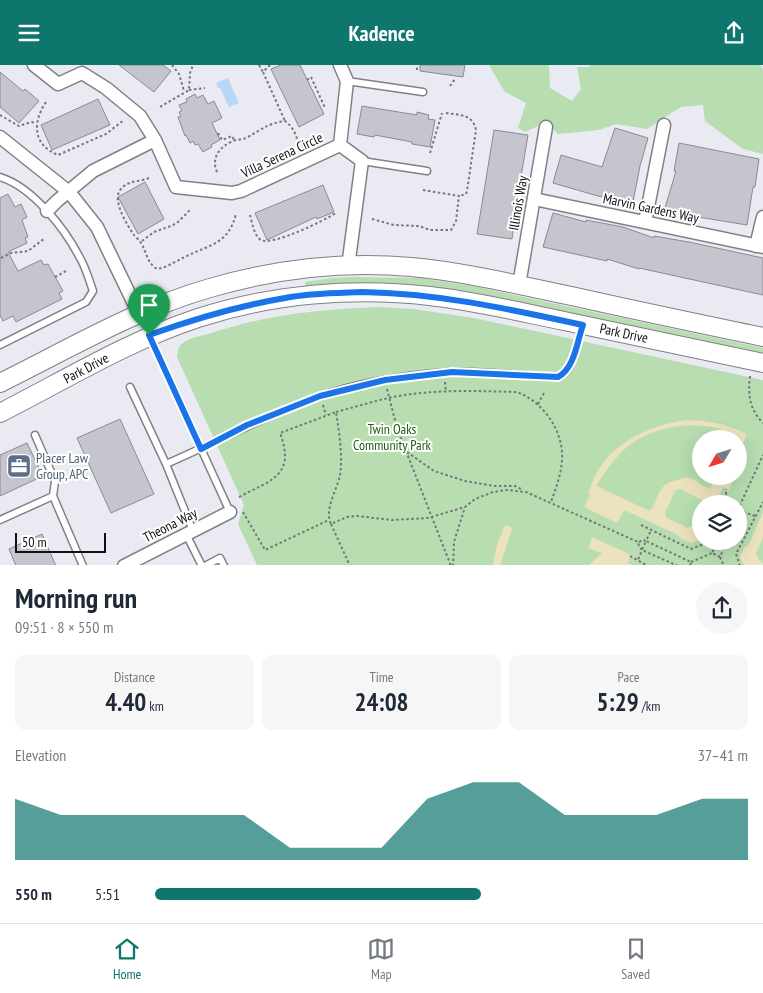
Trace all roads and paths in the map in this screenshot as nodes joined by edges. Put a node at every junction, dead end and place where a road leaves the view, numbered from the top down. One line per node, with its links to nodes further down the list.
1 (34, 65): 31 (street, Villa Serena Circle)
2 (172, 65): 16 (path)
3 (259, 65): 9 (path)
4 (270, 65): 9 (path)
5 (340, 65): 12 (street, Villa Serena Circle)
6 (417, 65): 8 (path)
7 (191, 66): 15 (path)
8 (417, 70)
9 (262, 72): 25 (path)
10 (455, 79): 13 (path)
11 (307, 80): 20 (path)
12 (346, 81): 17 (lane); 34 (street, Villa Serena Circle)
13 (450, 86)
14 (205, 88): 15 (path)
15 (189, 90): 16 (path)
16 (184, 91): 19 (path)
17 (423, 92)
18 (46, 102): 26 (path)
19 (160, 107)
20 (325, 109)
21 (442, 113): 35 (path)
22 (446, 113): 43 (path)
23 (0, 115): 26 (path)
24 (126, 118): 26 (path)
25 (285, 121): 32 (path); 33 (path)
26 (37, 123)
27 (664, 125): 52 (street)
28 (546, 127): 44 (street, Illinois Way)
29 (218, 133): 32 (path)
30 (0, 137): 42 (street)
31 (155, 140): 34 (street, Villa Serena Circle); 42 (street)
32 (234, 140): 38 (path)
33 (298, 145)
34 (340, 145): 36 (street, Villa Serena Circle)
35 (430, 153)
36 (362, 161): 37 (lane); 57 (street)
37 (427, 171)
38 (217, 172)
39 (0, 177): 46 (lane)
40 (149, 178): 54 (path)
41 (423, 190): 43 (path)
42 (69, 192): 46 (street); 62 (street)
43 (459, 196): 51 (path)
44 (534, 199): 52 (street, Marvin Gardens Way); 61 (street, Illinois Way)
45 (191, 209): 54 (path)
46 (47, 211): 66 (lane)
47 (336, 213): 49 (path)
48 (236, 214): 54 (path)
49 (250, 215)
50 (763, 217): 55 (street)
51 (372, 219)
52 (645, 222): 55 (street, Marvin Gardens Way)
53 (45, 239): 56 (path)
54 (141, 242)
55 (760, 247)
56 (1, 258)
57 (348, 267): 58 (main road, Park Drive); 61 (main road, Park Drive)
58 (296, 270): 62 (main road, Park Drive); 64 (main road)
59 (66, 271): 60 (path)
60 (55, 277)
61 (519, 285): 65 (main road, Park Drive)
62 (139, 313): 69 (main road, Park Drive); 75 (main road)
63 (583, 325): 64 (main road, Park Drive); 67 (main road, Park Drive); 78 (lane)
64 (149, 335): 75 (main road, Park Drive); 78 (lane)
65 (763, 337)
66 (0, 345)
67 (763, 363)
68 (750, 375): 76 (path)
69 (0, 383)
70 (130, 387): 81 (lane)
71 (544, 393): 73 (path)
72 (388, 398): 73 (path); 74 (path); 79 (path)
73 (538, 404): 88 (path)
74 (336, 412): 87 (path); 96 (path)
75 (0, 413)
76 (763, 423)
77 (35, 435): 86 (lane)
78 (201, 449): 81 (lane); 91 (lane)
79 (407, 451): 83 (path); 93 (path)
80 (763, 455): 85 (path)
81 (166, 464): 100 (lane)
82 (726, 489): 84 (path)
83 (526, 492): 88 (path); 90 (path)
84 (726, 495)
85 (744, 495)
86 (53, 496): 95 (lane); 112 (lane)
87 (239, 497)
88 (550, 502): 102 (path)
89 (763, 502): 94 (path)
90 (465, 507): 93 (path); 117 (path)
91 (235, 511): 96 (path); 100 (street, Theona Way)
92 (747, 513): 94 (path)
93 (431, 517): 97 (path); 117 (path)
94 (755, 517): 122 (path)
95 (0, 520)
96 (329, 520): 97 (path)
97 (331, 524): 116 (path)
98 (641, 525): 99 (path)
99 (651, 530): 101 (path); 103 (path)
100 (190, 532): 113 (street, Theona Way); 114 (lane)
101 (646, 541): 102 (path); 104 (path); 111 (path)
102 (638, 543): 104 (path)
103 (692, 549)
104 (642, 550): 110 (path); 119 (path)
105 (714, 550): 107 (path)
106 (723, 550): 109 (path)
107 (712, 553): 109 (path); 111 (path)
108 (630, 556): 110 (path)
109 (720, 557): 121 (path)
110 (638, 559): 118 (path)
111 (691, 562): 120 (path)
112 (83, 565)
113 (124, 565)
114 (204, 565): 115 (lane)
115 (224, 565)
116 (350, 565)
117 (452, 565)
118 (648, 565)
119 (678, 565)
120 (690, 565)
121 (724, 565)
122 (740, 565)

